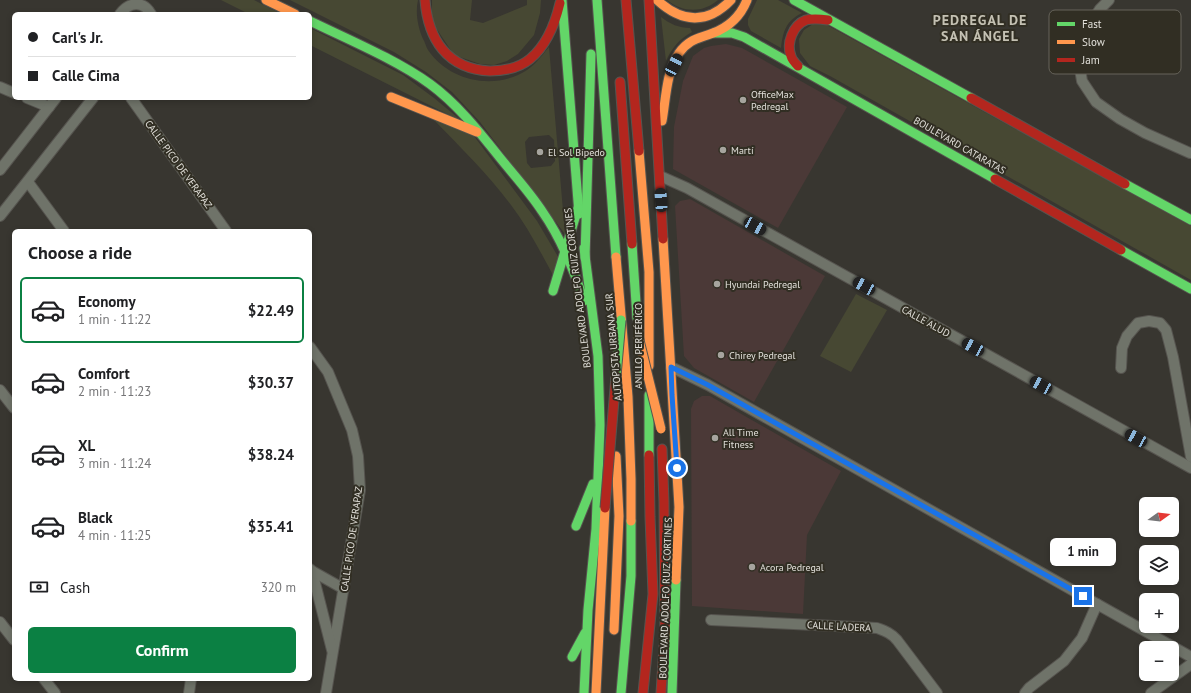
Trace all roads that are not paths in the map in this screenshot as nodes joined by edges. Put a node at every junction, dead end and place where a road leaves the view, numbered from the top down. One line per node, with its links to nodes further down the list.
1 (266, 0): 15 (main road)
2 (425, 0): 3 (main road)
3 (561, 0): 37 (main road, BOULEVARD ADOLFO RUIZ CORTINES)
4 (597, 0): 46 (main road, AUTOPISTA URBANA SUR)
5 (626, 0): 83 (main road, ANILLO PERIFÉRICO)
6 (649, 0): 32 (main road, BOULEVARD ADOLFO RUIZ CORTINES)
7 (657, 0): 8 (main road)
8 (731, 0)
9 (747, 0): 18 (main road)
10 (794, 0): 16 (main road)
11 (1109, 0): 12 (street)
12 (1099, 10)
13 (122, 12): 14 (street)
14 (149, 12)
15 (291, 12)
16 (831, 20): 19 (main road); 39 (main road)
17 (312, 22): 30 (main road)
18 (714, 33): 19 (main road, BOULEVARD CATARATAS); 32 (main road)
19 (804, 70): 44 (main road, BOULEVARD CATARATAS)
20 (619, 71): 47 (main road)
21 (1081, 74): 33 (street)
22 (0, 87): 23 (street)
23 (12, 92)
24 (391, 97): 30 (main road)
25 (31, 100): 29 (street)
26 (55, 100): 29 (street)
27 (91, 100): 36 (street)
28 (132, 100): 41 (street, CALLE PICO DE VERAPAZ)
29 (49, 108): 34 (street)
30 (480, 133): 42 (main road)
31 (598, 143): 43 (main road)
32 (658, 146): 35 (main road, BOULEVARD ADOLFO RUIZ CORTINES)
33 (1190, 153)
34 (0, 170)
35 (660, 176): 51 (main road, BOULEVARD ADOLFO RUIZ CORTINES); 56 (street, CALLE ALUD)
36 (28, 182): 38 (street); 40 (street)
37 (578, 208): 42 (main road); 43 (main road, BOULEVARD ADOLFO RUIZ CORTINES)
38 (0, 216)
39 (1191, 220)
40 (63, 229)
41 (225, 229)
42 (565, 251): 45 (main road); 50 (main road)
43 (585, 258): 50 (main road, BOULEVARD ADOLFO RUIZ CORTINES)
44 (1191, 289)
45 (553, 291)
46 (621, 320): 80 (main road, bridge); 81 (main road, AUTOPISTA URBANA SUR, bridge)
47 (638, 336): 60 (main road, bridge); 84 (main road, bridge)
48 (610, 345): 69 (main road)
49 (312, 351): 62 (street, CALLE PICO DE VERAPAZ)
50 (598, 356): 57 (main road, BOULEVARD ADOLFO RUIZ CORTINES)
51 (671, 367): 63 (street); 85 (main road, BOULEVARD ADOLFO RUIZ CORTINES)
52 (1121, 368): 55 (street)
53 (0, 390): 54 (street)
54 (12, 405)
55 (1191, 457)
56 (1191, 468)
57 (598, 474): 58 (main road); 66 (main road, BOULEVARD ADOLFO RUIZ CORTINES)
58 (576, 526)
59 (312, 571): 62 (street)
60 (643, 572)
61 (312, 574): 70 (street)
62 (344, 589): 70 (street, CALLE PICO DE VERAPAZ)
63 (1097, 604): 72 (street); 87 (street)
64 (711, 620): 86 (street, CALLE LADERA)
65 (0, 622): 67 (street)
66 (587, 631): 71 (main road); 79 (main road, BOULEVARD ADOLFO RUIZ CORTINES)
67 (12, 637)
68 (639, 640): 82 (main road)
69 (614, 641)
70 (333, 653): 78 (street, CALLE PICO DE VERAPAZ)
71 (572, 657)
72 (1191, 657)
73 (1191, 664): 88 (street)
74 (46, 681): 76 (street)
75 (191, 681): 77 (street)
76 (55, 693)
77 (189, 693)
78 (326, 693)
79 (584, 693)
80 (596, 693)
81 (621, 693)
82 (634, 693)
83 (643, 693)
84 (661, 693)
85 (672, 693)
86 (937, 693)
87 (1025, 693)
88 (1151, 693)

